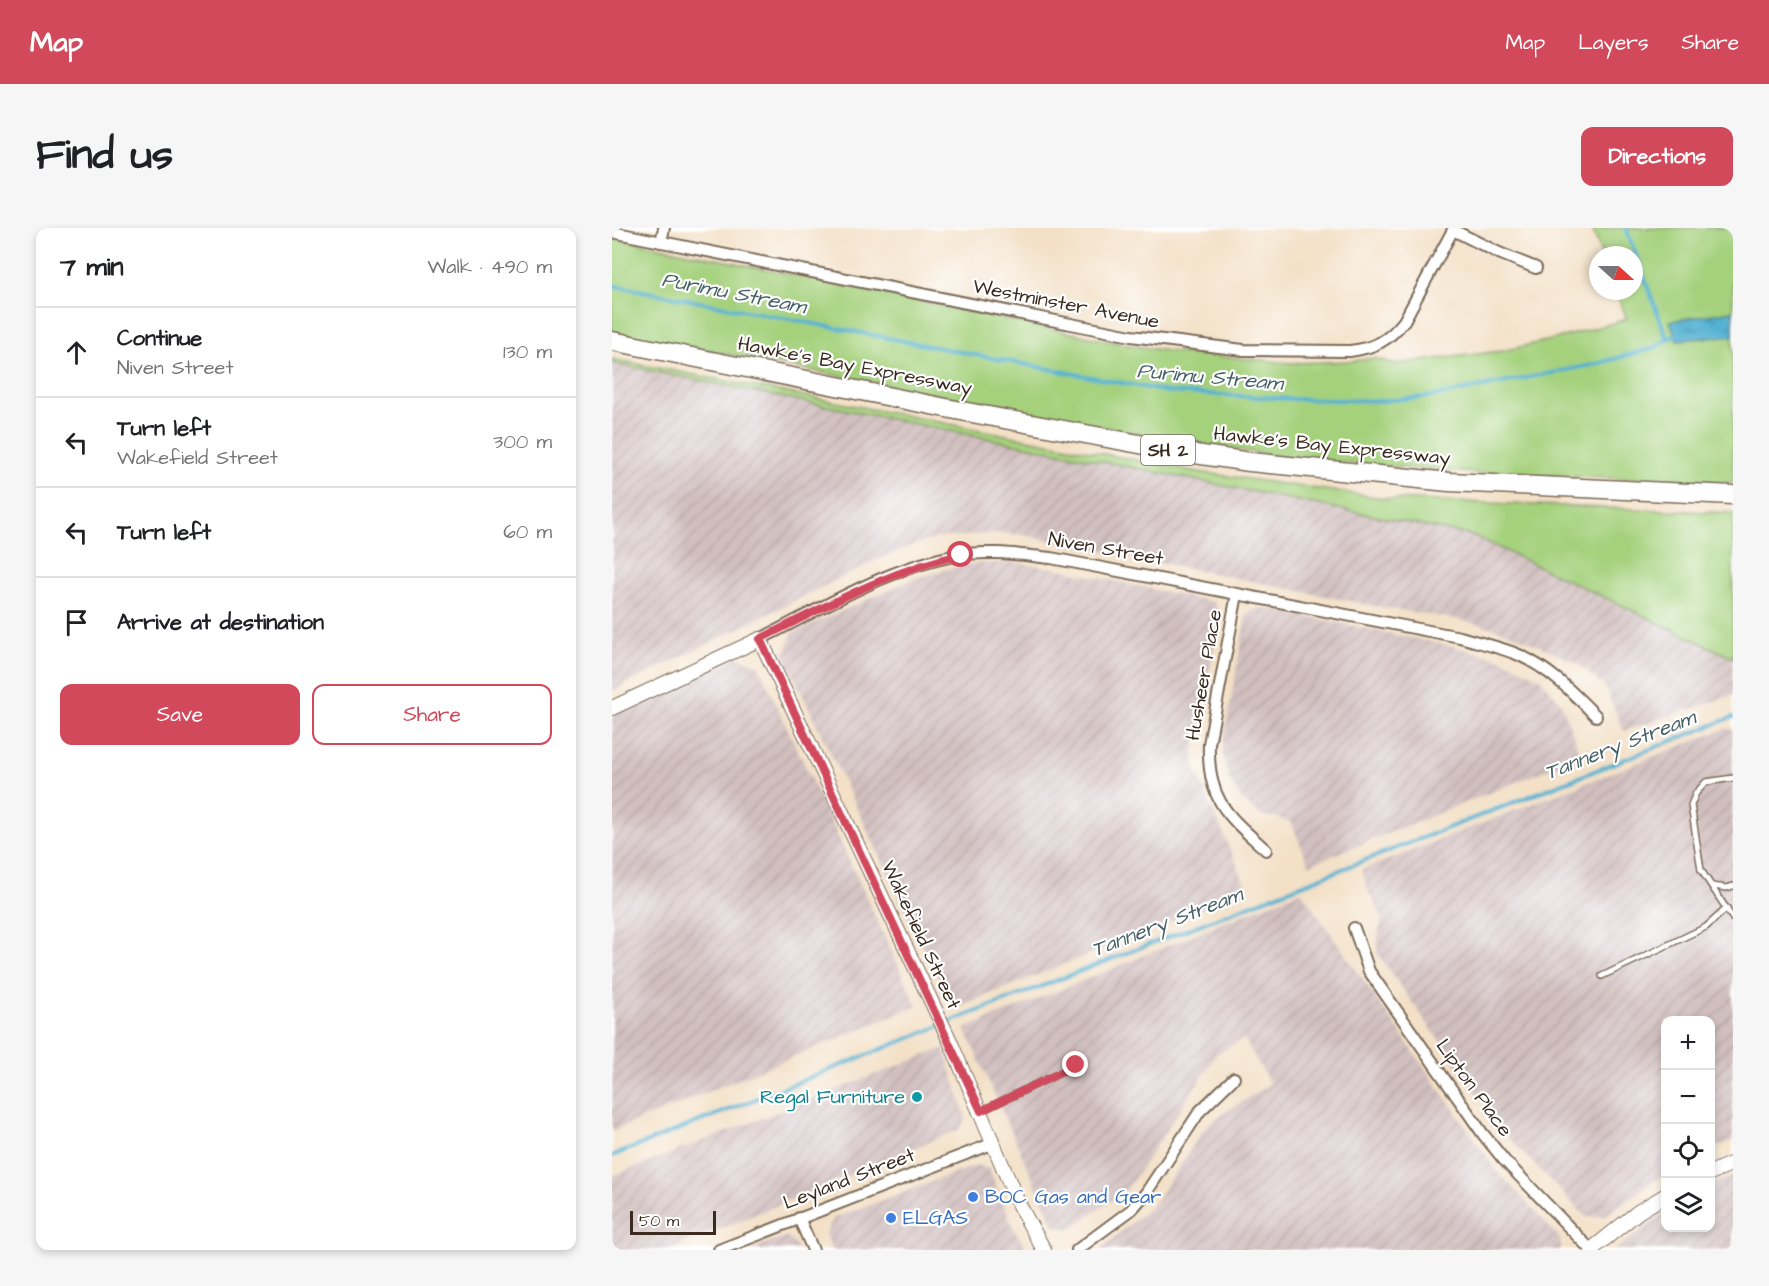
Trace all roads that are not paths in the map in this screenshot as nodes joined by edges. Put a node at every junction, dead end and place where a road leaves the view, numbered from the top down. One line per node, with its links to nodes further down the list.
1 (664, 228): 4 (street)
2 (1454, 229): 4 (street, Westminster Avenue); 5 (street)
3 (612, 232): 4 (street, Westminster Avenue)
4 (661, 242)
5 (1536, 268)
6 (612, 341): 8 (highway, Hawke's Bay Expressway / SH 2)
7 (612, 351): 9 (highway, Hawke's Bay Expressway / SH 2)
8 (1733, 495)
9 (1733, 504)
10 (1237, 594): 11 (street, Niven Street); 13 (street, Niven Street); 15 (street, Husheer Place)
11 (760, 639): 12 (street, Niven Street); 24 (street, Wakefield Street)
12 (612, 708)
13 (1596, 716)
14 (1733, 778): 16 (lane)
15 (1266, 850)
16 (1712, 885): 17 (lane); 18 (lane)
17 (1733, 886)
18 (1727, 908): 19 (lane); 21 (lane)
19 (1733, 919)
20 (1353, 928): 34 (street, Lipton Place)
21 (1602, 976)
22 (1076, 1065): 24 (lane)
23 (1234, 1078): 33 (street)
24 (981, 1111): 25 (street, Wakefield Street)
25 (994, 1143): 29 (street, Leyland Street); 32 (street, Wakefield Street)
26 (1733, 1163): 27 (street)
27 (1715, 1171)
28 (1661, 1198): 34 (street)
29 (799, 1218): 30 (street, Leyland Street); 31 (street)
30 (718, 1250)
31 (813, 1250)
32 (1044, 1250)
33 (1077, 1250)
34 (1591, 1250)

